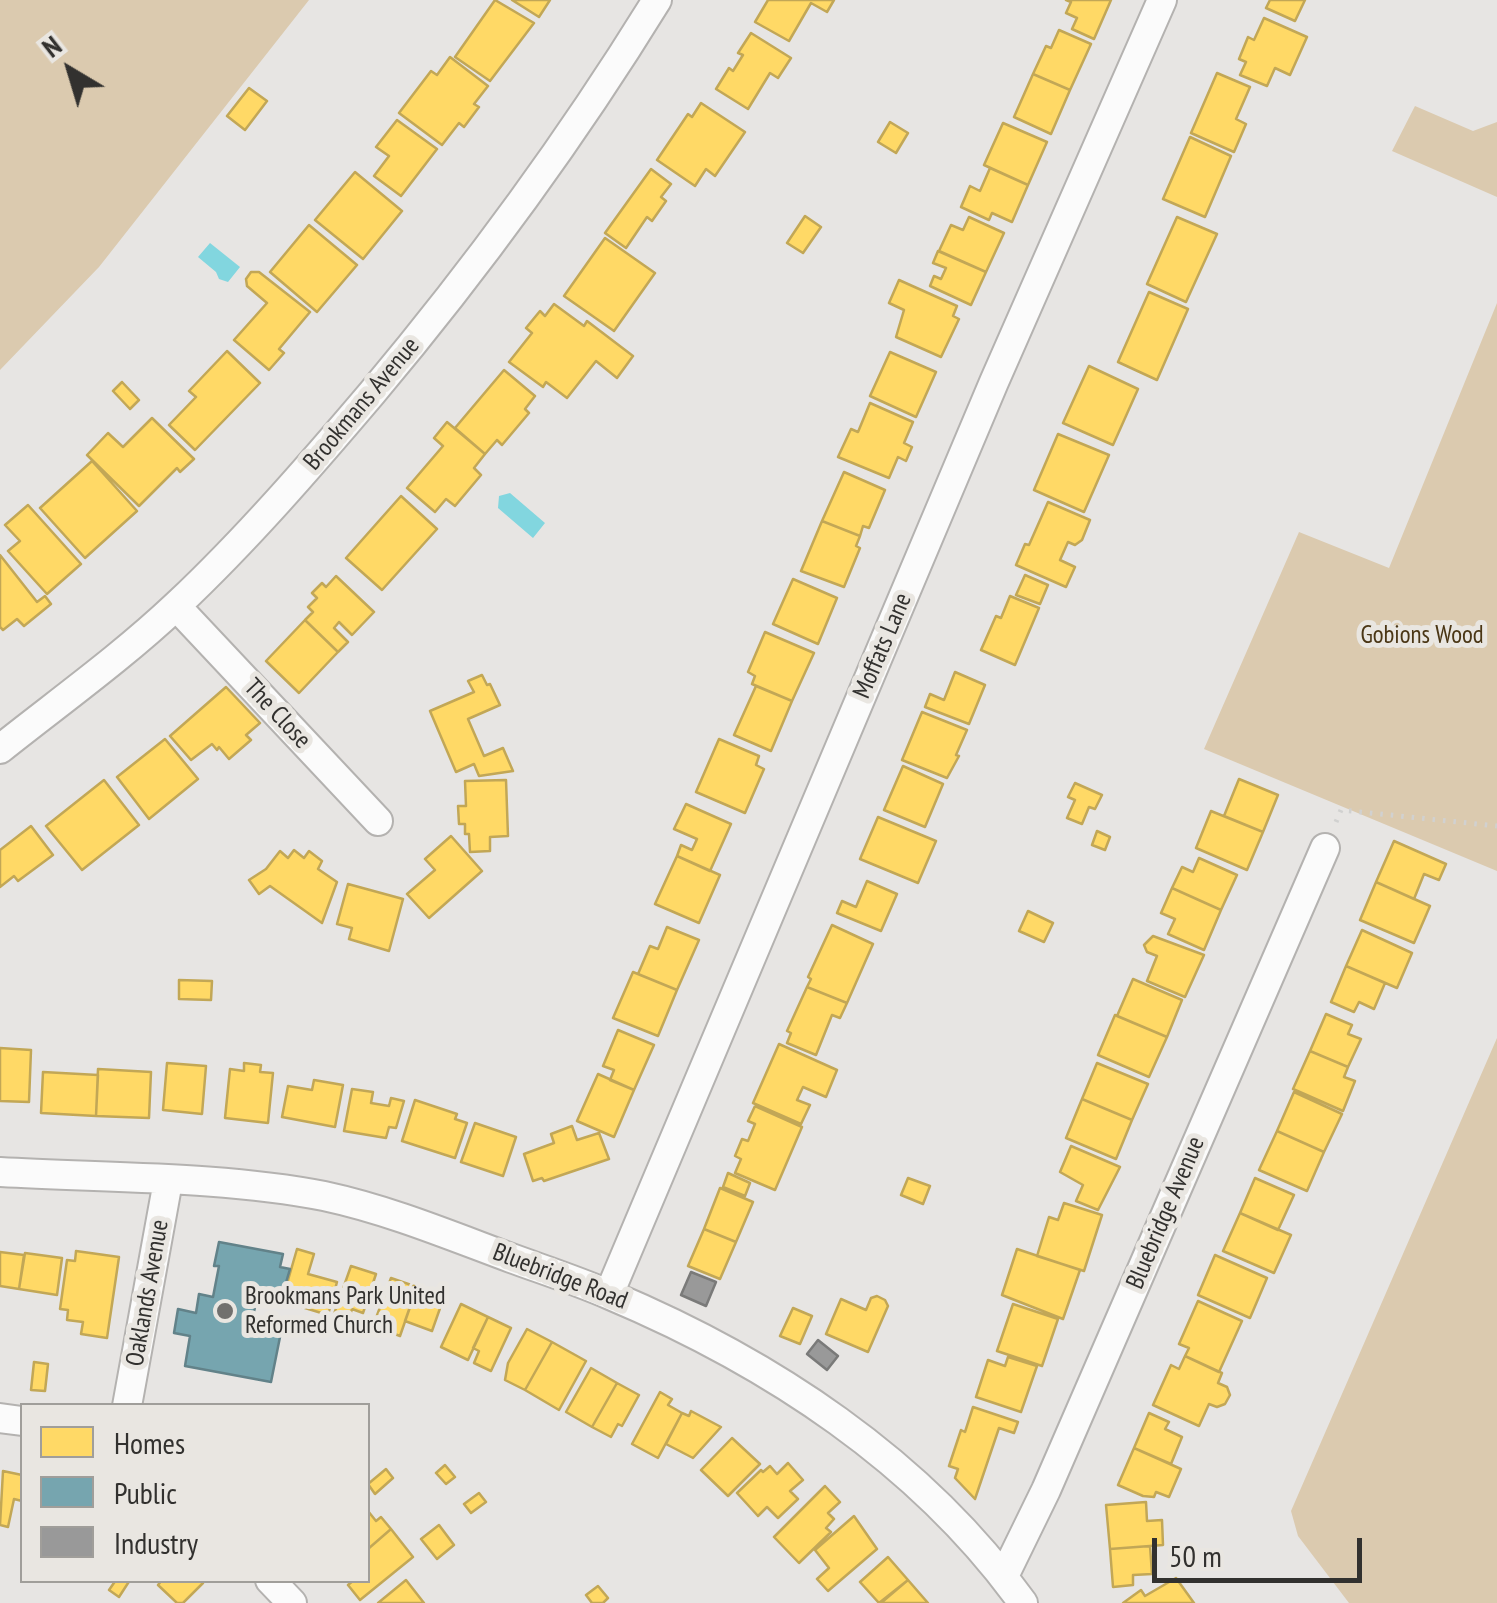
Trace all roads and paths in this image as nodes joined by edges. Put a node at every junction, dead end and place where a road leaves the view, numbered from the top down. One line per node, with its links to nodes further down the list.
1 (657, 0): 3 (street, Brookmans Avenue)
2 (1162, 0): 10 (street, Moffats Lane)
3 (176, 606): 4 (street, Brookmans Avenue); 5 (street, The Close)
4 (0, 749)
5 (378, 822)
6 (1497, 826): 7 (path)
7 (1324, 848): 12 (street, Bluebridge Avenue)
8 (0, 1172): 9 (street, Bluebridge Road)
9 (168, 1181): 10 (street, Bluebridge Road); 11 (street, Oaklands Avenue)
10 (609, 1294): 12 (street, Bluebridge Road)
11 (128, 1403)
12 (1004, 1576): 15 (street, Bluebridge Road)
13 (273, 1583): 14 (street)
14 (292, 1603)
15 (1023, 1603)

